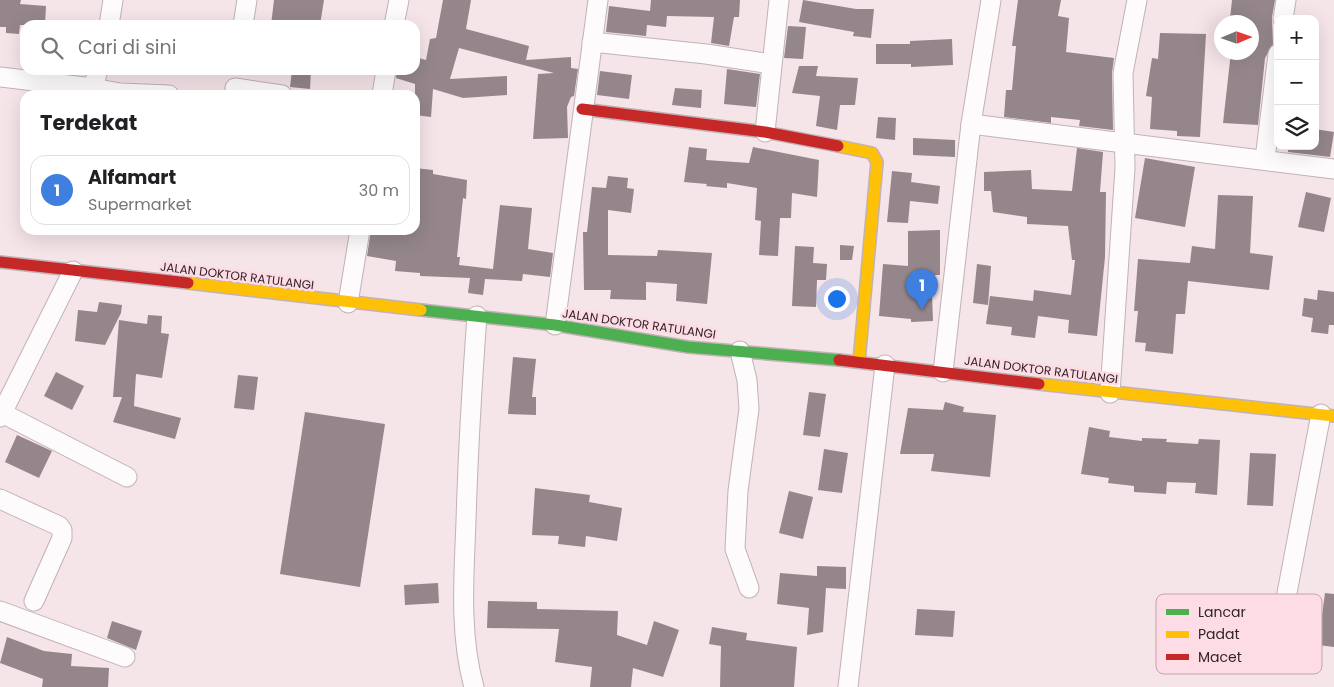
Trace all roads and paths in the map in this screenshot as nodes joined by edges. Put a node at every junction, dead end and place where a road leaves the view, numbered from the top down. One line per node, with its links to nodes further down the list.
1 (113, 0): 10 (street)
2 (247, 0): 11 (street)
3 (399, 0): 12 (street)
4 (598, 0): 13 (street)
5 (779, 0): 15 (street)
6 (991, 0): 25 (street)
7 (1137, 0): 27 (street)
8 (1286, 0): 9 (street)
9 (1284, 15)
10 (111, 20)
11 (244, 20)
12 (395, 20)
13 (592, 42): 15 (street); 24 (street)
14 (1277, 60): 28 (street)
15 (771, 64): 26 (street)
16 (97, 75): 20 (street)
17 (385, 75): 23 (street)
18 (0, 77): 20 (street)
19 (234, 84): 22 (street)
20 (93, 88): 21 (street)
21 (106, 90)
22 (260, 90)
23 (383, 90)
24 (582, 109): 26 (main road); 35 (street)
25 (971, 124): 27 (street); 39 (street)
26 (765, 132): 37 (main road)
27 (1123, 141): 28 (street); 40 (street)
28 (1265, 159): 29 (street)
29 (1334, 169)
30 (359, 235): 33 (street)
31 (0, 262): 32 (main road, JALAN DOKTOR RATULANGI)
32 (73, 271): 33 (main road, JALAN DOKTOR RATULANGI); 41 (street)
33 (348, 303): 34 (main road, JALAN DOKTOR RATULANGI)
34 (477, 316): 35 (main road, JALAN DOKTOR RATULANGI); 50 (street)
35 (555, 325): 36 (main road, JALAN DOKTOR RATULANGI)
36 (740, 351): 37 (main road, JALAN DOKTOR RATULANGI); 45 (street)
37 (858, 362): 38 (main road, JALAN DOKTOR RATULANGI)
38 (885, 366): 39 (main road, JALAN DOKTOR RATULANGI); 51 (street)
39 (943, 372): 40 (main road, JALAN DOKTOR RATULANGI)
40 (1110, 393): 42 (main road, JALAN DOKTOR RATULANGI)
41 (1, 415): 43 (street)
42 (1327, 415): 46 (street)
43 (127, 477)
44 (0, 499): 47 (street)
45 (748, 588)
46 (1287, 594)
47 (34, 601)
48 (0, 611): 49 (street)
49 (125, 657)
50 (474, 687)
51 (848, 687)

